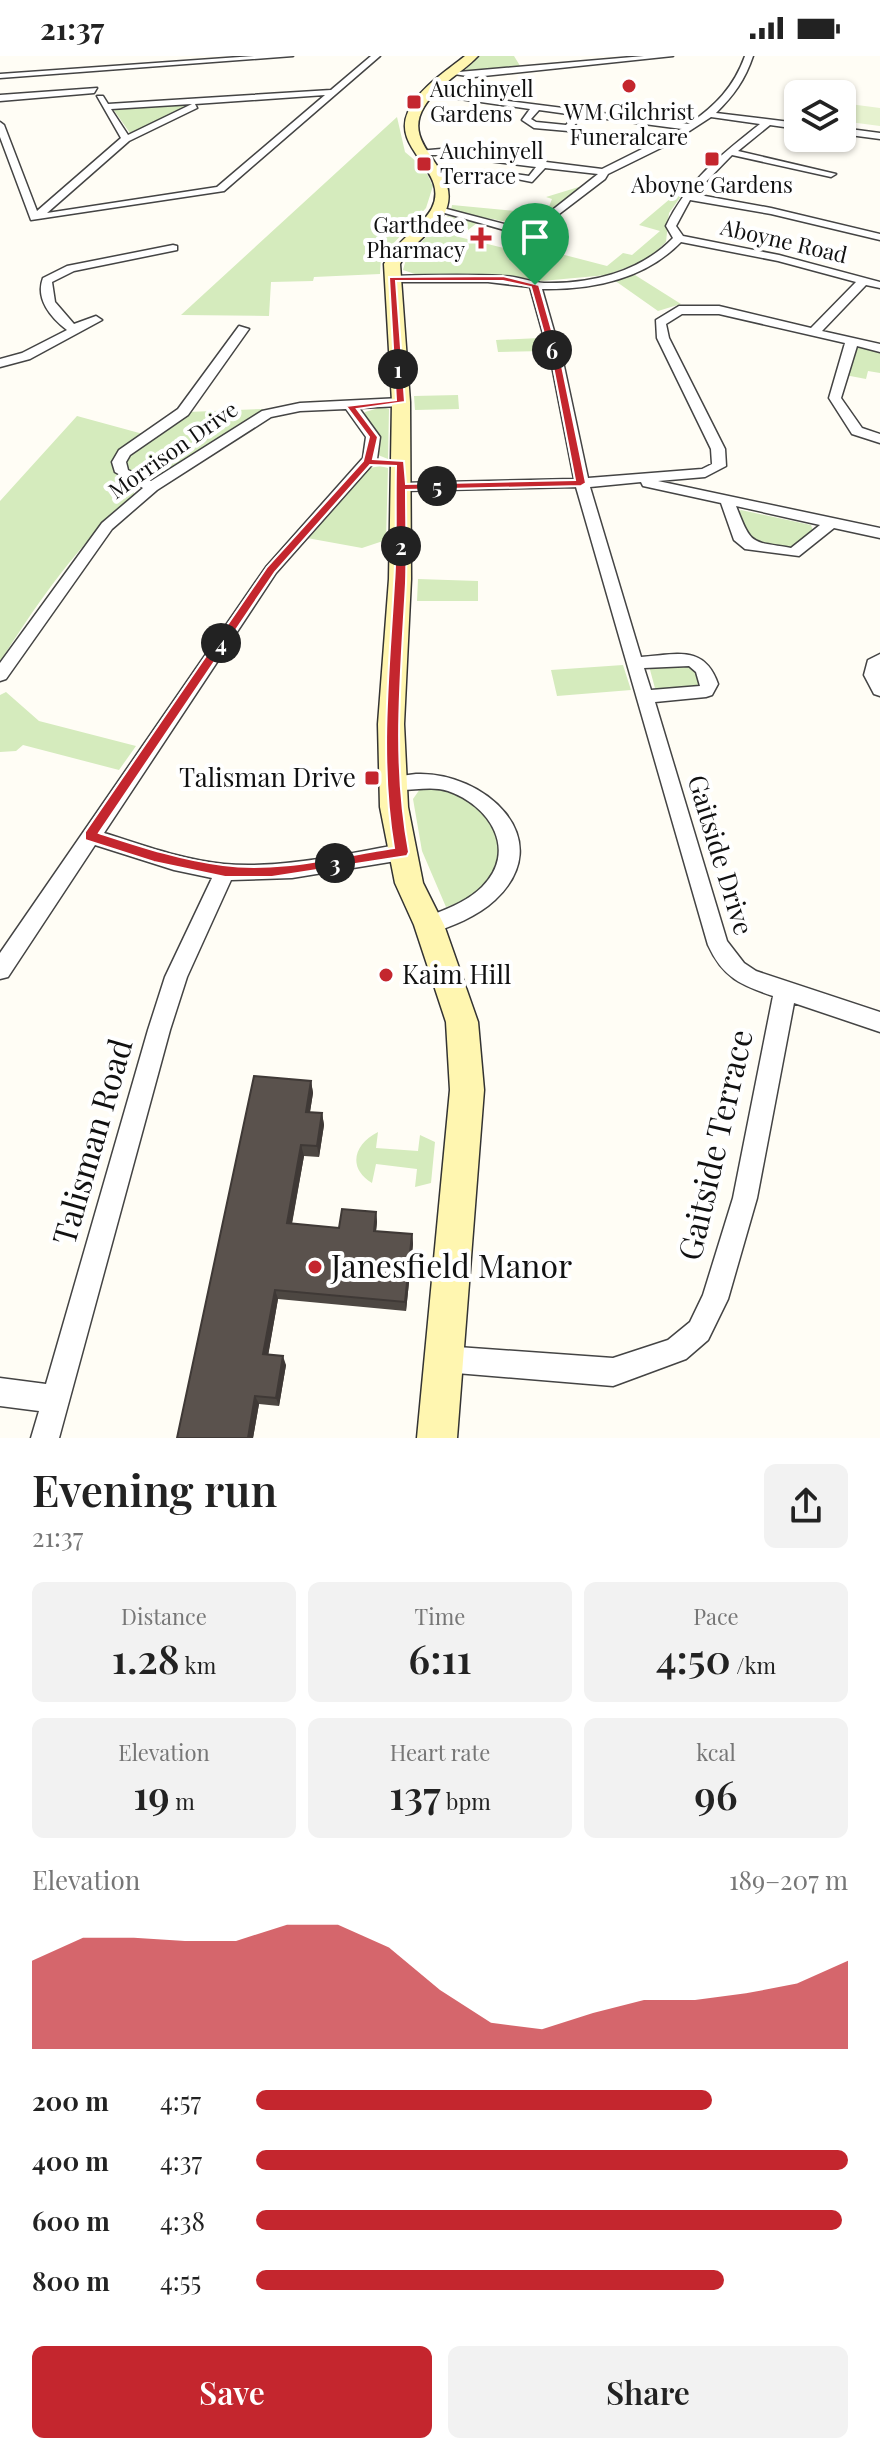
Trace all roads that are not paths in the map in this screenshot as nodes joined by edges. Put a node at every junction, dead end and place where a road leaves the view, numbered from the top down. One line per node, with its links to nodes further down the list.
1 (102, 56): 12 (street)
2 (289, 56): 12 (street)
3 (355, 56): 13 (street)
4 (376, 56): 13 (street)
5 (472, 56): 16 (street)
6 (584, 56): 11 (street)
7 (669, 56): 9 (street)
8 (749, 56): 26 (street)
9 (604, 59): 11 (street)
10 (519, 61): 15 (street)
11 (592, 63): 15 (street)
12 (104, 68): 14 (street)
13 (364, 68): 19 (street)
14 (92, 69): 17 (street); 18 (street)
15 (526, 70): 16 (street)
16 (451, 73): 20 (street)
17 (0, 76)
18 (94, 90): 21 (street); 23 (street)
19 (334, 92): 22 (street); 42 (street)
20 (429, 94): 24 (street); 35 (street)
21 (0, 98)
22 (202, 100): 23 (street); 33 (street)
23 (105, 107): 33 (street)
24 (536, 108): 25 (street); 25 (street)
25 (581, 114): 30 (street)
26 (707, 114): 27 (street); 30 (street)
27 (768, 122): 28 (street); 34 (street)
28 (784, 124)
29 (0, 125): 42 (street)
30 (690, 127): 37 (street)
31 (856, 133): 32 (street)
32 (880, 136)
33 (126, 139): 42 (street)
34 (731, 152): 38 (street); 40 (street)
35 (421, 153): 36 (street); 41 (street)
36 (542, 165): 37 (street); 39 (street)
37 (603, 172): 41 (street)
38 (831, 174)
39 (501, 175)
40 (687, 196): 43 (street); 44 (street)
41 (439, 210): 46 (street)
42 (35, 218)
43 (880, 237)
44 (679, 238): 47 (street, Aboyne Road); 48 (street)
45 (173, 248): 52 (street)
46 (392, 279): 48 (street); 57 (street)
47 (863, 281): 49 (street, Aboyne Road); 53 (street)
48 (535, 285): 63 (street, Gaitside Drive)
49 (880, 285)
50 (96, 320): 52 (street)
51 (243, 329): 64 (street)
52 (76, 330): 56 (street)
53 (814, 332): 54 (street); 62 (street)
54 (852, 341): 55 (street); 59 (street)
55 (880, 348)
56 (0, 363)
57 (401, 402): 58 (street, Morrison Drive); 61 (street)
58 (351, 406): 60 (street); 64 (street, Morrison Drive)
59 (880, 439)
60 (368, 462): 61 (street); 74 (street)
61 (401, 475): 63 (street); 73 (street)
62 (630, 480): 63 (street); 65 (street)
63 (581, 483): 69 (street, Gaitside Drive)
64 (152, 487): 70 (street, Morrison Drive)
65 (727, 501): 66 (street); 66 (street)
66 (831, 523): 67 (street)
67 (880, 533)
68 (880, 660): 71 (street)
69 (636, 663): 72 (street, Gaitside Drive); 72 (street)
70 (0, 675)
71 (880, 690)
72 (646, 697): 79 (street, Gaitside Drive)
73 (392, 783): 75 (street); 77 (street)
74 (90, 836): 76 (street); 78 (street)
75 (402, 852): 76 (street); 77 (street)
76 (225, 872): 83 (street, Talisman Road)
77 (429, 925): 81 (street)
78 (0, 970)
79 (785, 992): 80 (street, Gaitside Drive); 81 (street, Gaitside Terrace)
80 (880, 1022)
81 (444, 1359): 85 (street)
82 (0, 1392): 83 (street)
83 (56, 1399): 84 (street, Talisman Road)
84 (45, 1438)
85 (437, 1438)

